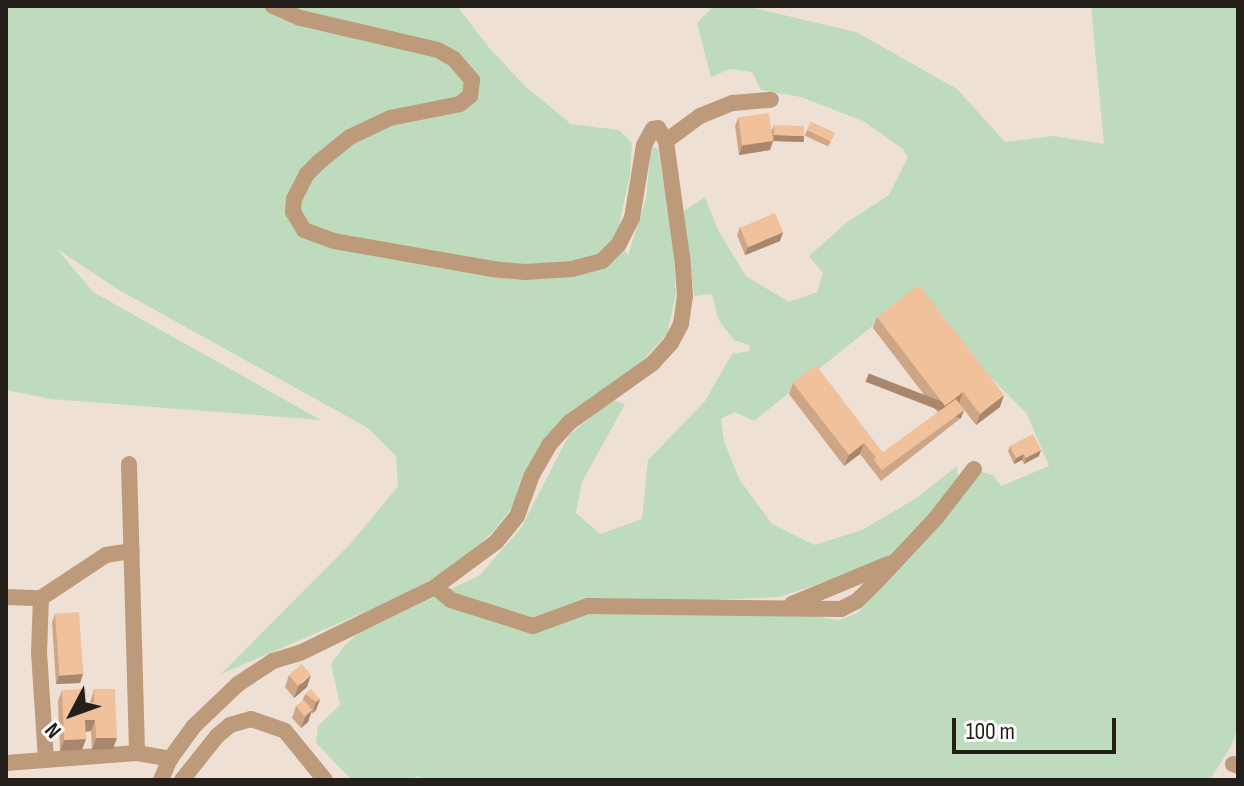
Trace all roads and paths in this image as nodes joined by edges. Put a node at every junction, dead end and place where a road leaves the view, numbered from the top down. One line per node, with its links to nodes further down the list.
1 (273, 6): 3 (street)
2 (771, 100): 3 (street)
3 (666, 141): 7 (street)
4 (129, 464): 6 (street)
5 (974, 469): 7 (street)
6 (132, 551): 9 (street); 11 (street)
7 (435, 587): 12 (street)
8 (6, 597): 9 (street)
9 (41, 598): 13 (street)
10 (282, 734): 16 (street); 17 (street); 18 (street); 19 (street)
11 (137, 753): 12 (street); 13 (street)
12 (170, 759): 15 (street)
13 (46, 760): 14 (street)
14 (6, 763)
15 (161, 780)
16 (182, 780)
17 (191, 780)
18 (314, 780)
19 (325, 780)

